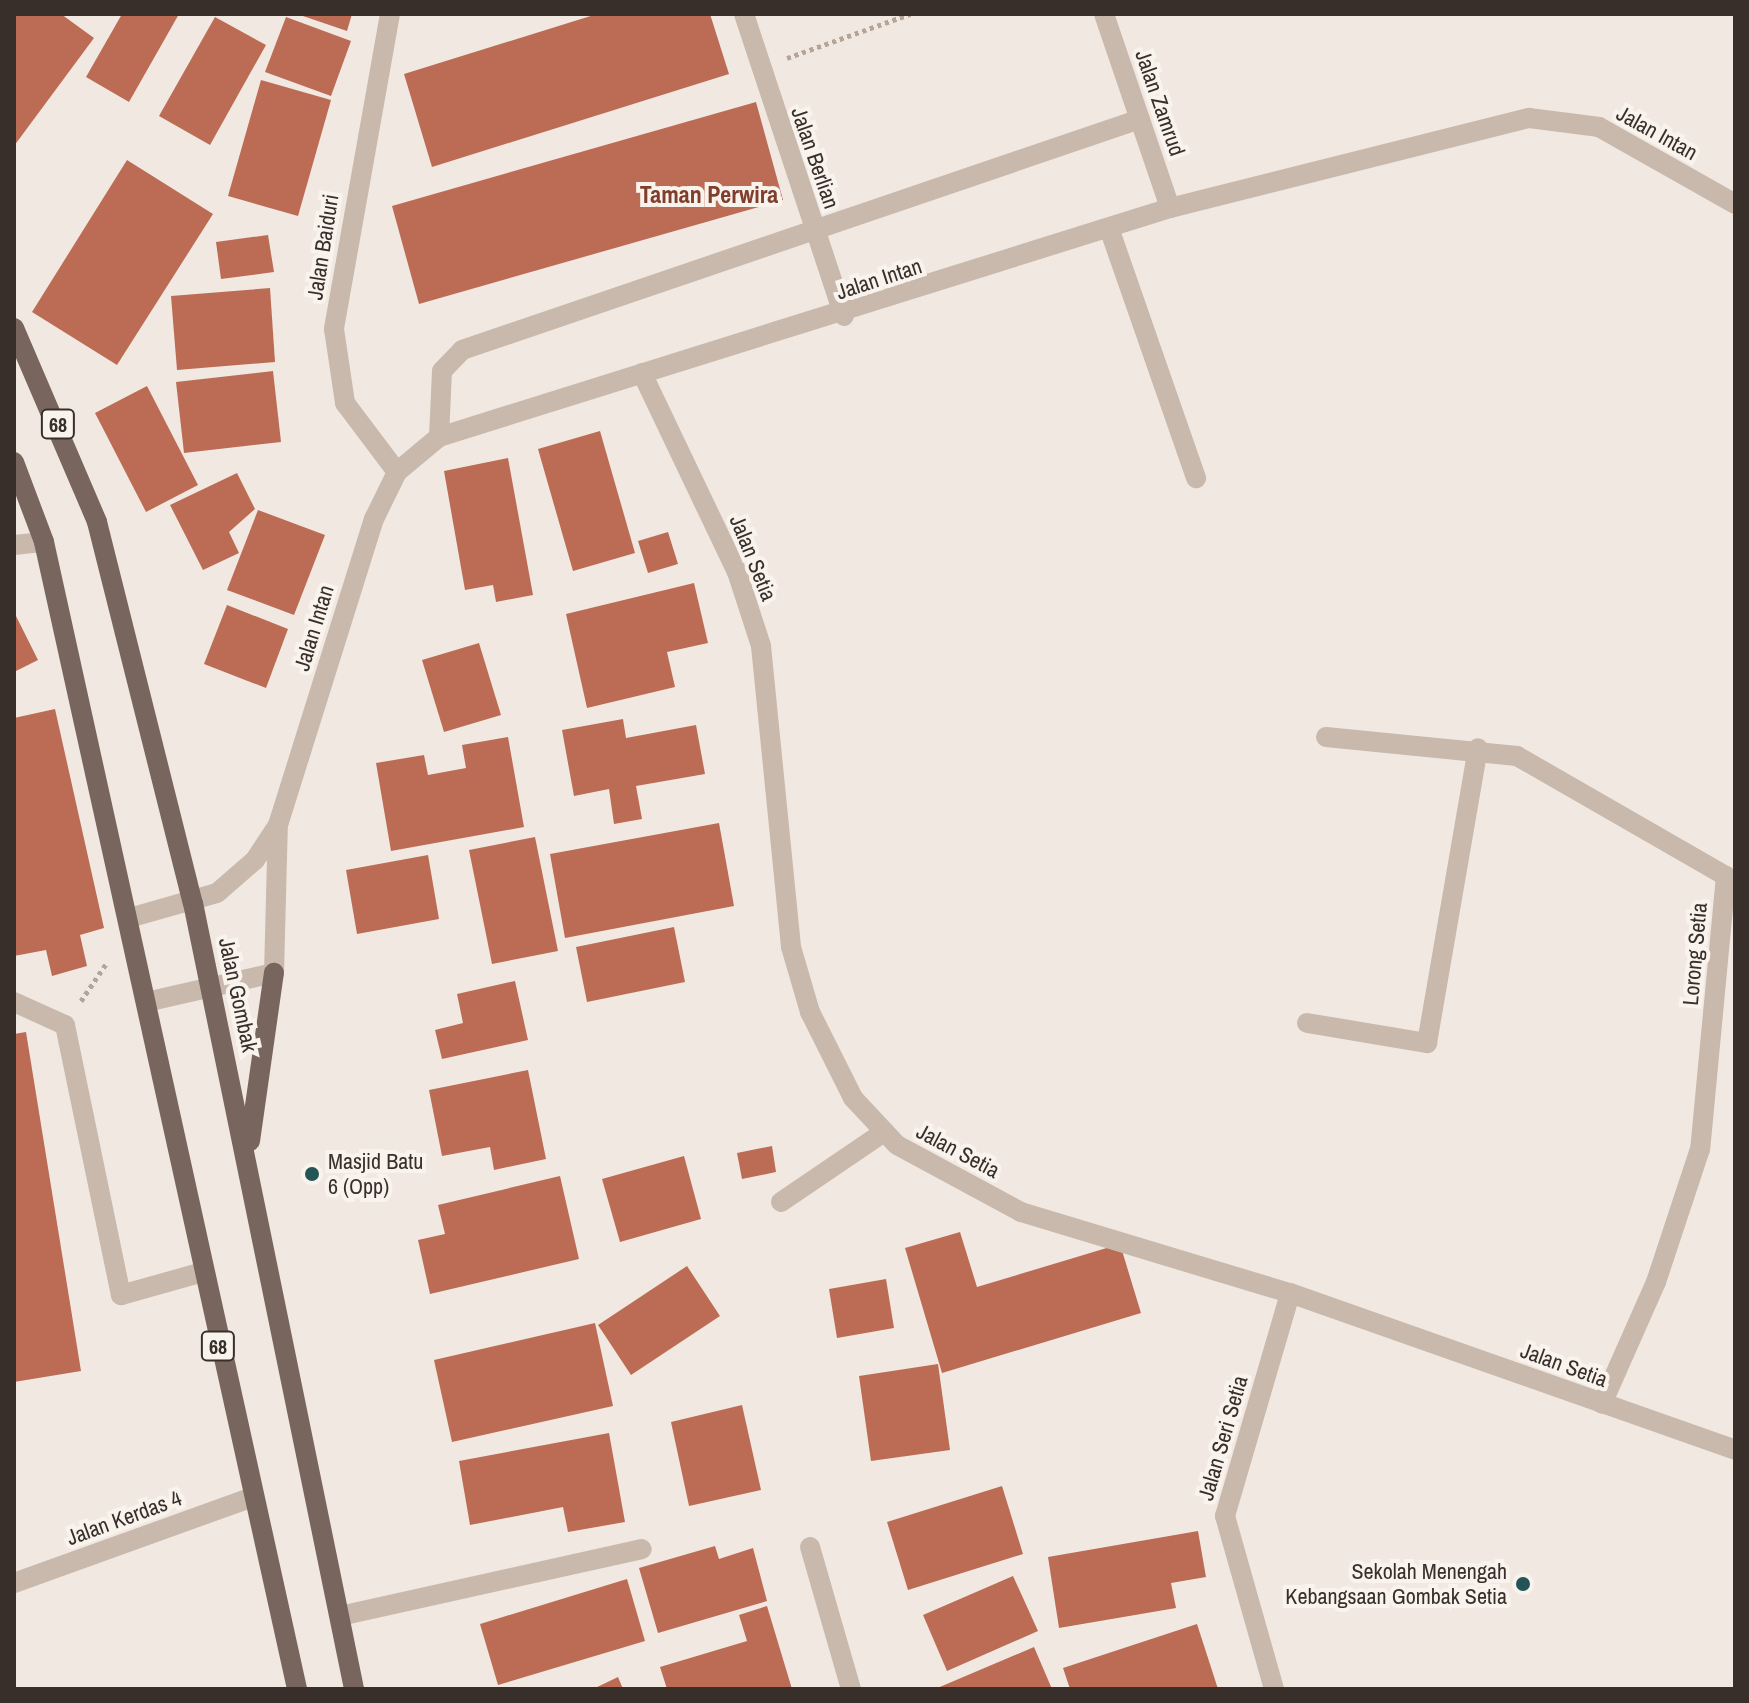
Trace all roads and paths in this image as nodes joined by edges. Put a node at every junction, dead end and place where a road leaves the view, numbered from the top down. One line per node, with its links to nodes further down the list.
1 (390, 14): 16 (street, Jalan Baiduri)
2 (744, 14): 5 (street, Jalan Berlian)
3 (910, 14): 5 (path)
4 (1104, 14): 6 (street, Jalan Zamrud)
5 (759, 68): 10 (street, Jalan Berlian)
6 (1140, 119): 8 (street, Jalan Zamrud); 10 (street)
7 (1735, 204): 8 (street, Jalan Intan)
8 (1170, 208): 9 (street, Jalan Intan)
9 (1109, 228): 11 (street, Jalan Intan); 17 (street)
10 (815, 231): 11 (street, Jalan Berlian); 14 (street)
11 (844, 316): 13 (street, Jalan Intan)
12 (14, 328): 24 (main road, Jalan Gombak / 68)
13 (642, 373): 14 (street, Jalan Intan); 33 (street, Jalan Setia)
14 (439, 437): 16 (street, Jalan Intan)
15 (14, 462): 18 (main road, 68)
16 (397, 472): 22 (street, Jalan Intan)
17 (1196, 478)
18 (44, 542): 19 (street); 25 (main road, 68)
19 (14, 545)
20 (1326, 737): 21 (street, Lorong Setia)
21 (1478, 748): 23 (street, Lorong Setia); 32 (street)
22 (278, 825): 24 (street, Jalan Intan); 27 (street, Jalan Intan)
23 (1731, 878): 38 (street, Lorong Setia)
24 (193, 903): 25 (street, Jalan Intan); 28 (main road, Jalan Gombak / 68)
25 (129, 918): 31 (main road, 68)
26 (110, 960): 29 (path)
27 (274, 973): 28 (street); 34 (main road)
28 (213, 987): 31 (street); 34 (main road, Jalan Gombak / 68)
29 (82, 999)
30 (14, 1002): 36 (street)
31 (146, 1002): 36 (main road, 68)
32 (1307, 1023)
33 (884, 1132): 35 (street); 37 (street, Jalan Setia)
34 (247, 1157): 44 (main road, Jalan Gombak / 68)
35 (781, 1202)
36 (203, 1272): 40 (main road, 68)
37 (1290, 1293): 38 (street, Jalan Setia); 48 (street, Jalan Seri Setia)
38 (1602, 1404): 39 (street, Jalan Setia)
39 (1735, 1450)
40 (250, 1498): 43 (street, Jalan Kerdas 4); 45 (main road, 68)
41 (810, 1547): 47 (street)
42 (642, 1549): 44 (street)
43 (14, 1583)
44 (340, 1616): 46 (main road, Jalan Gombak / 68)
45 (297, 1689)
46 (354, 1689)
47 (851, 1689)
48 (1274, 1689)

